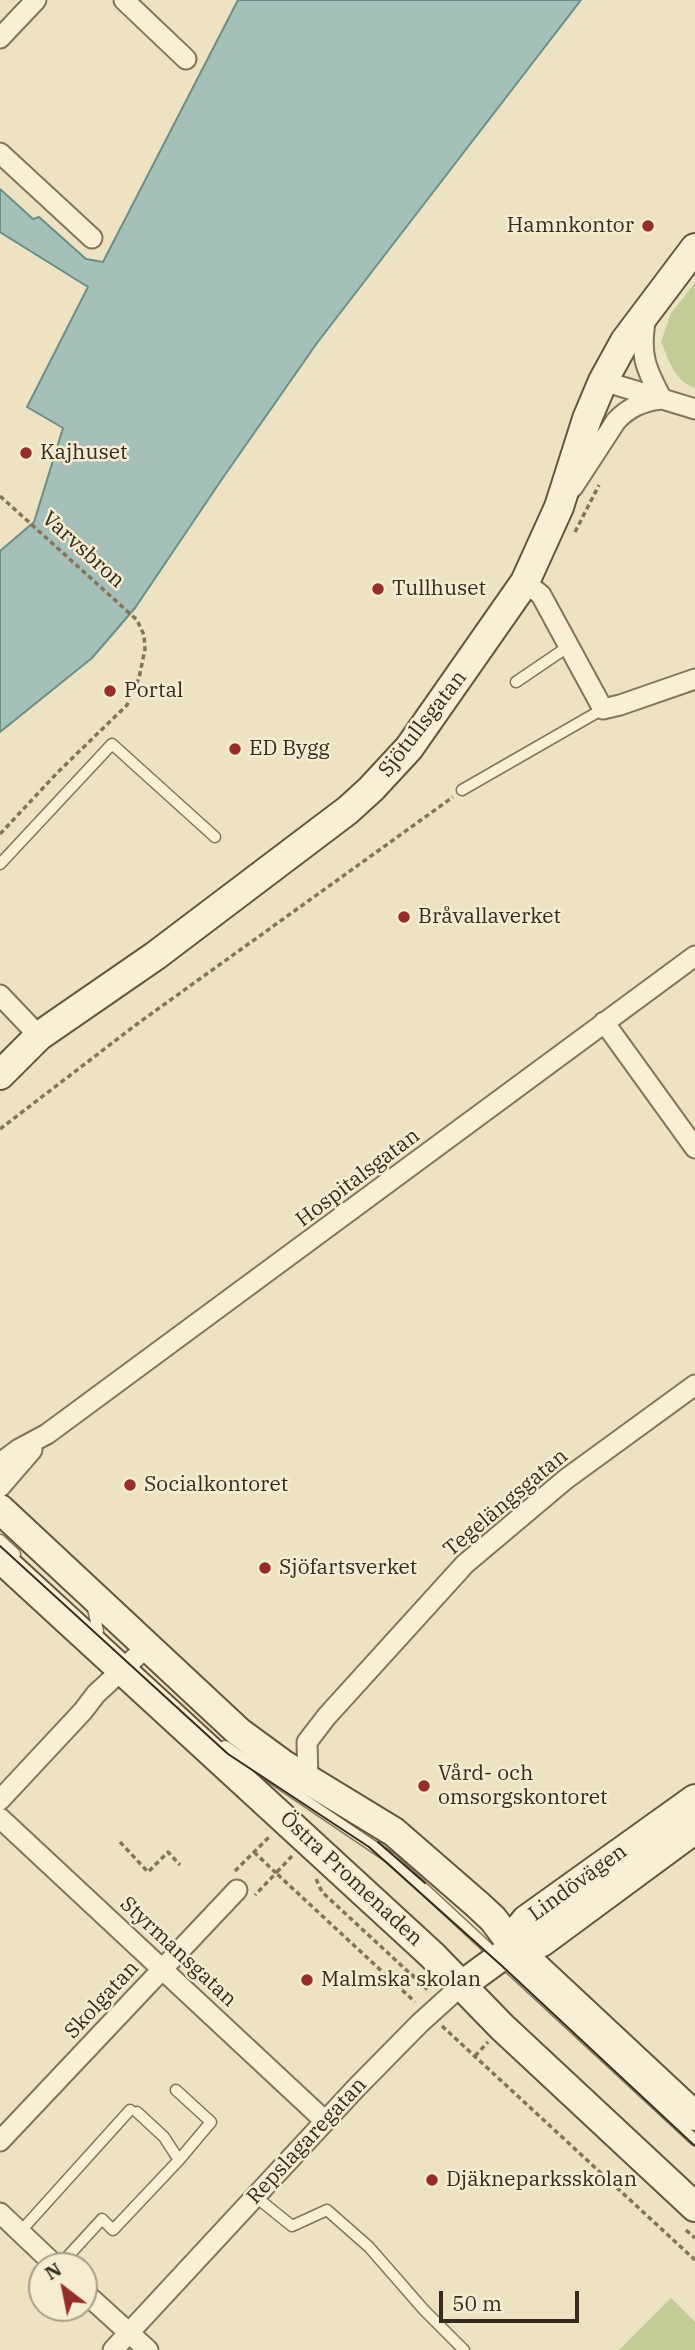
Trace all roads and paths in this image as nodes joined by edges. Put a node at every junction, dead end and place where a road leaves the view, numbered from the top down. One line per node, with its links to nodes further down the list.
1 (36, 0): 3 (street)
2 (124, 0): 4 (street)
3 (0, 38)
4 (186, 59)
5 (0, 153): 6 (street)
6 (92, 238)
7 (695, 248): 8 (main road, Sjötullsgatan)
8 (648, 309): 9 (main road, Sjötullsgatan); 10 (street)
9 (603, 381): 10 (street); 13 (main road, Sjötullsgatan)
10 (662, 399): 11 (street); 13 (street)
11 (695, 409)
12 (0, 496): 20 (path, Varvsbron)
13 (559, 508): 14 (main road, Sjötullsgatan)
14 (524, 582): 15 (street); 26 (main road, Sjötullsgatan)
15 (569, 646): 17 (lane); 18 (street)
16 (695, 679): 18 (street)
17 (516, 682)
18 (603, 709): 19 (lane)
19 (462, 790): 28 (path)
20 (0, 834)
21 (215, 837): 22 (lane)
22 (0, 864)
23 (695, 956): 25 (street, Hospitalsgatan)
24 (0, 995): 26 (street)
25 (604, 1022): 29 (street); 31 (street, Hospitalsgatan)
26 (39, 1036): 27 (main road, Sjötullsgatan)
27 (0, 1076)
28 (0, 1129)
29 (695, 1148)
30 (695, 1385): 42 (street, Tegelängsgatan)
31 (47, 1434): 32 (street, Hospitalsgatan); 33 (street, Hospitalsgatan)
32 (0, 1463)
33 (0, 1487)
34 (0, 1509): 37 (main road, Östra Promenaden)
35 (0, 1540): 36 (lane, Östra Promenaden)
36 (10, 1558): 40 (main road, Östra Promenaden)
37 (90, 1592): 39 (lane); 40 (main road, Östra Promenaden)
38 (88, 1622): 39 (lane, Östra Promenaden)
39 (98, 1631): 40 (lane, Östra Promenaden)
40 (128, 1654): 42 (main road, Östra Promenaden); 44 (street); 56 (main road, Östra Promenaden)
41 (212, 1734): 54 (lane, Östra Promenaden)
42 (308, 1780): 54 (main road, Östra Promenaden)
43 (695, 1799): 54 (main road, Lindövägen)
44 (0, 1800)
45 (0, 1818): 55 (street, Styrmansgatan)
46 (695, 1829): 54 (main road, Lindövägen)
47 (268, 1837): 49 (path)
48 (120, 1842): 51 (path)
49 (254, 1852): 52 (path); 53 (path)
50 (290, 1858): 52 (path)
51 (180, 1865)
52 (276, 1872): 53 (path); 57 (path)
53 (237, 1890): 55 (street, Skolgatan)
54 (507, 1952): 56 (main road, Repslagaregatan); 60 (main road, Östra Promenaden); 62 (lane, Östra Promenaden)
55 (163, 1969): 61 (street, Styrmansgatan); 63 (street, Skolgatan)
56 (462, 1984): 61 (street, Repslagaregatan); 66 (main road, Östra Promenaden)
57 (401, 1988)
58 (475, 2056): 71 (path)
59 (176, 2090): 64 (lane)
60 (695, 2116)
61 (326, 2121): 65 (street, Repslagaregatan)
62 (695, 2140)
63 (0, 2141)
64 (179, 2160): 68 (lane); 70 (lane)
65 (256, 2197): 73 (street, Repslagaregatan); 76 (lane)
66 (695, 2207)
67 (0, 2213): 68 (street)
68 (20, 2232): 69 (street)
69 (42, 2252)
70 (71, 2252)
71 (695, 2260)
72 (98, 2305): 73 (street)
73 (129, 2333): 74 (street, Repslagaregatan); 75 (street)
74 (113, 2350)
75 (148, 2350)
76 (464, 2350)

